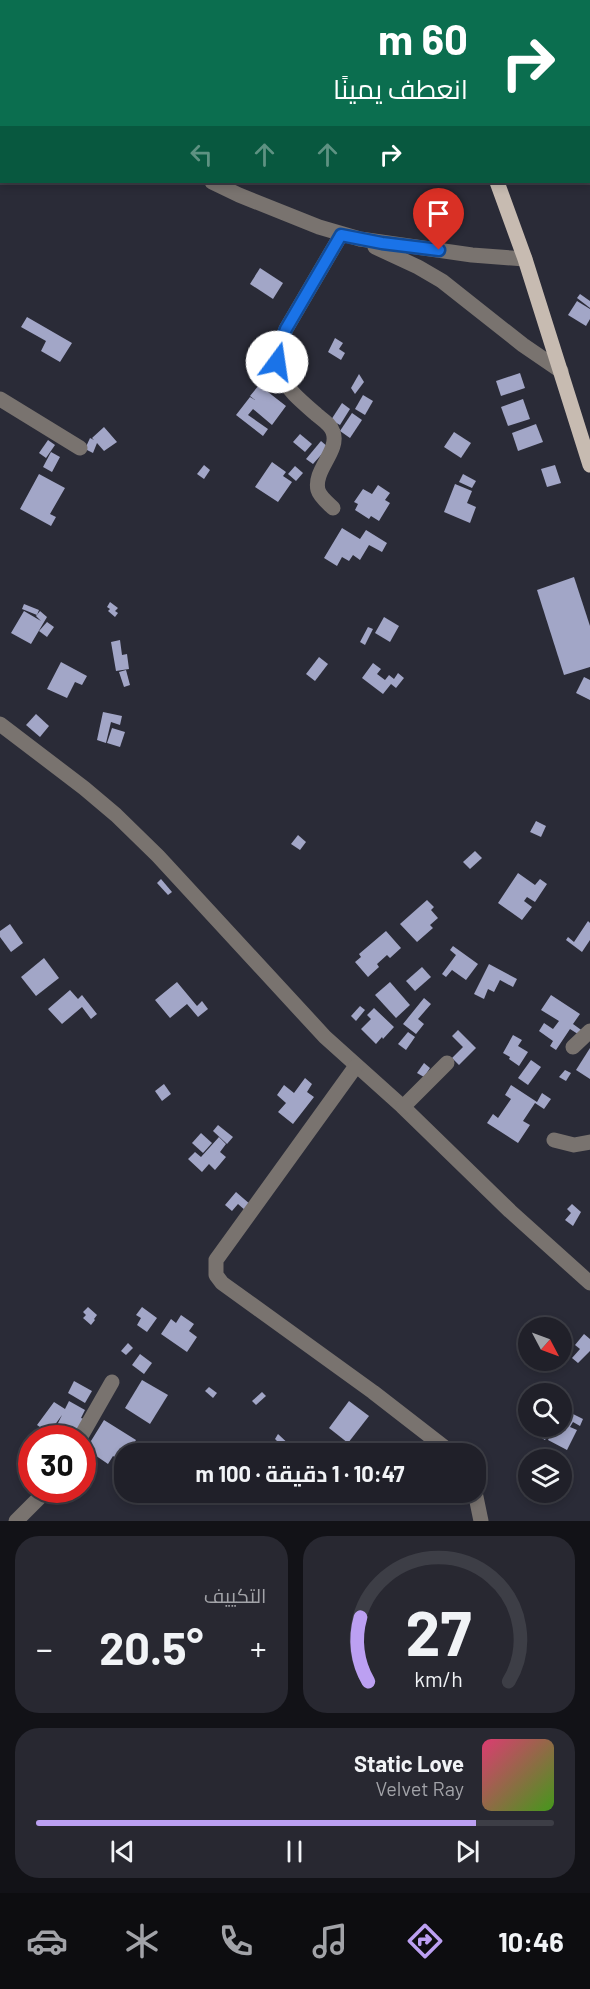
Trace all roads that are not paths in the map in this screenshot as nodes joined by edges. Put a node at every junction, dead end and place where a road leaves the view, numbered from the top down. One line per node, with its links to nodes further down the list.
1 (214, 183): 3 (street)
2 (497, 183): 5 (main road)
3 (341, 235): 4 (street); 10 (street)
4 (360, 239): 5 (street); 6 (street)
5 (525, 259): 6 (main road)
6 (561, 371): 9 (main road)
7 (0, 399): 8 (street)
8 (80, 448)
9 (590, 465)
10 (333, 508)
11 (0, 724): 15 (street)
12 (590, 1032): 13 (street)
13 (573, 1047)
14 (447, 1063): 16 (street)
15 (356, 1065): 16 (street); 22 (street)
16 (402, 1107): 19 (street)
17 (554, 1140): 18 (street)
18 (590, 1142)
19 (590, 1282)
20 (112, 1382): 21 (street)
21 (87, 1425)
22 (439, 1443)
23 (34, 1503): 25 (street)
24 (477, 1503): 26 (street)
25 (16, 1521)
26 (481, 1521)

